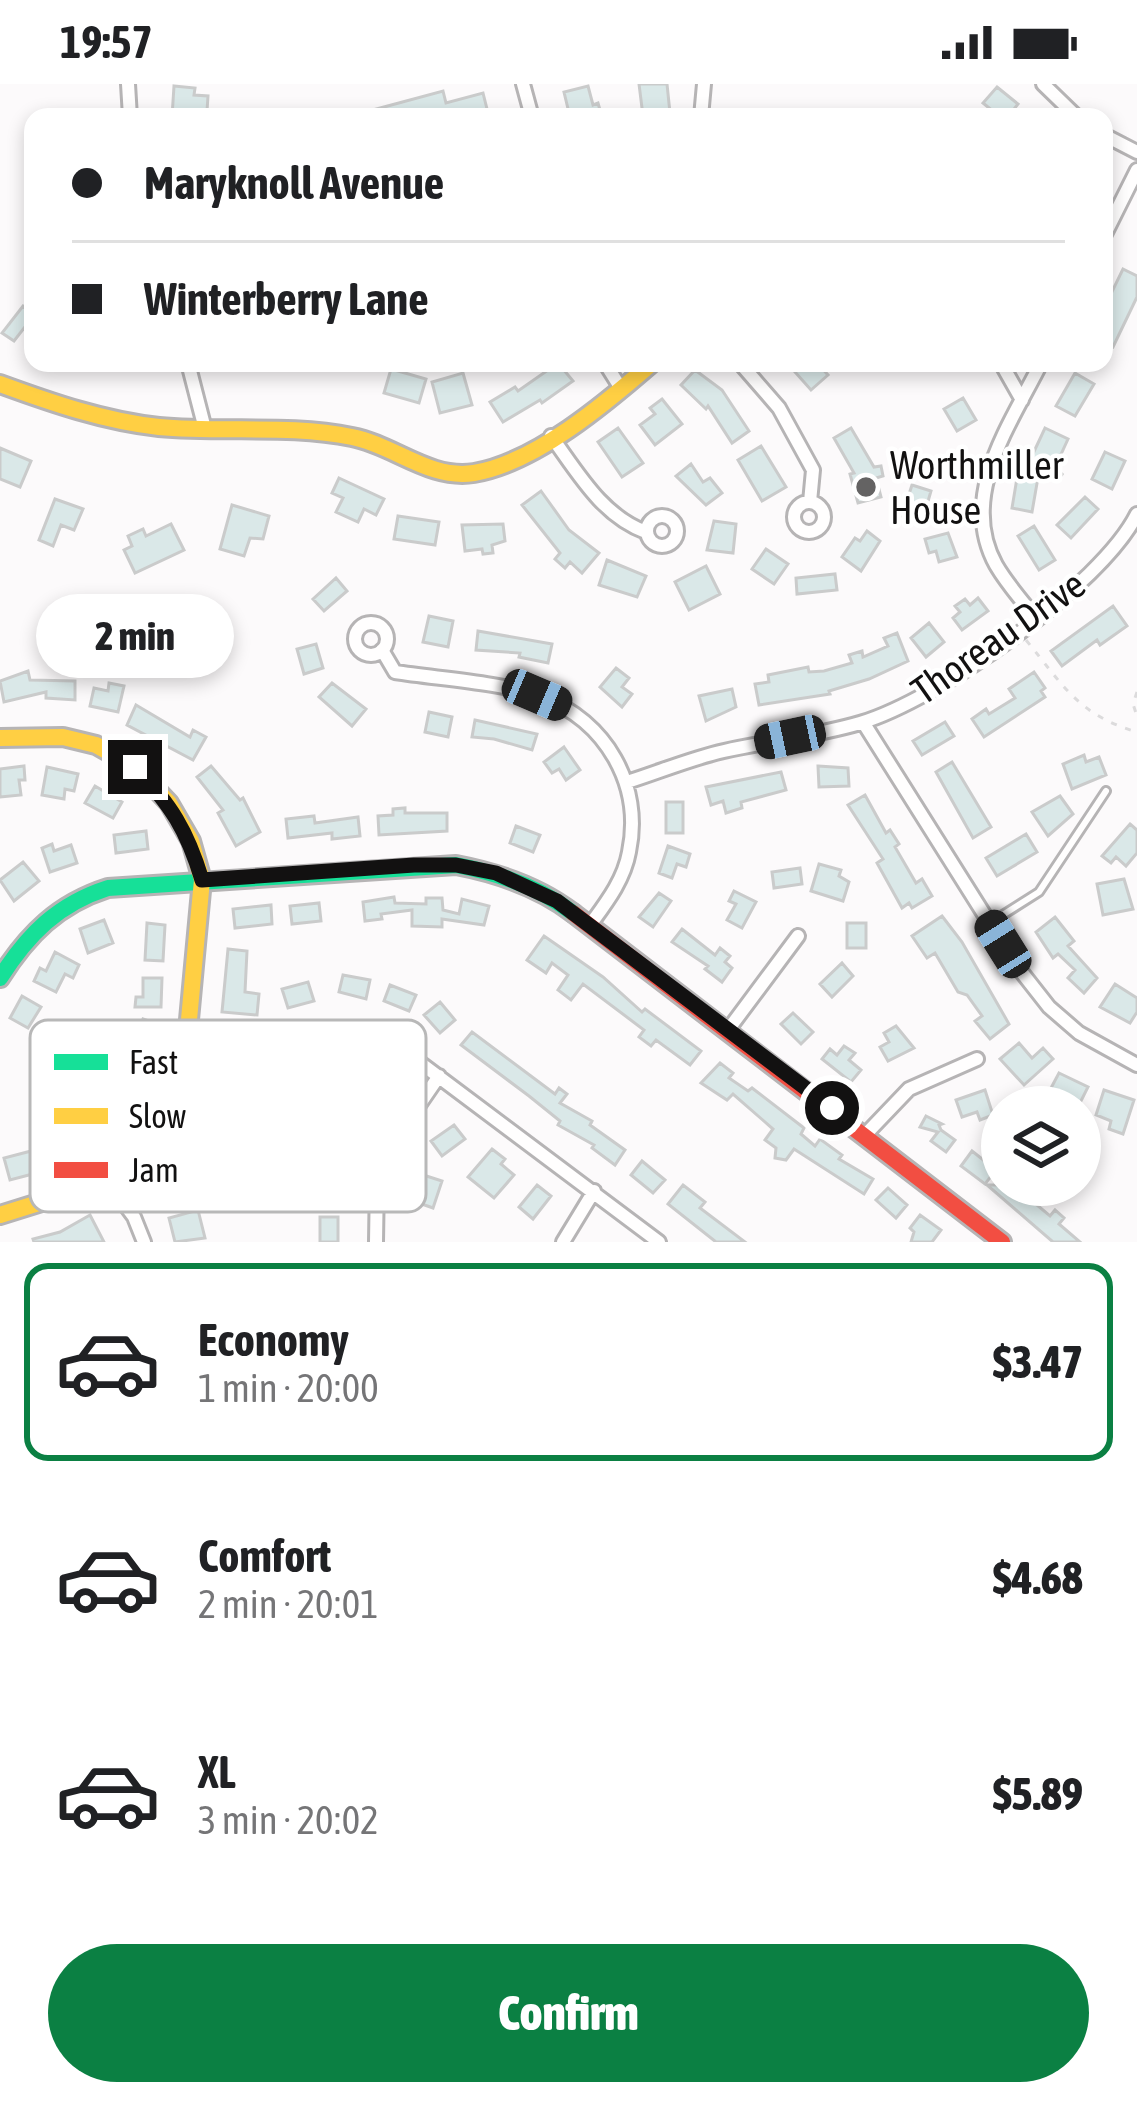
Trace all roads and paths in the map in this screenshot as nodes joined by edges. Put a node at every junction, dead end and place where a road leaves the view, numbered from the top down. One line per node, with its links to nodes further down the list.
1 (704, 84): 2 (street)
2 (719, 84)
3 (1042, 84): 4 (street)
4 (1065, 108)
5 (1137, 170): 6 (street)
6 (1113, 218)
7 (190, 372): 16 (street)
8 (611, 372): 14 (street)
9 (642, 372): 14 (street)
10 (748, 372): 18 (street)
11 (1005, 372): 15 (street)
12 (1036, 372): 15 (street)
13 (0, 384): 16 (street)
14 (622, 390): 17 (street)
15 (1022, 400): 21 (street)
16 (205, 429): 17 (street)
17 (551, 436): 20 (street)
18 (810, 502)
19 (1137, 514): 21 (street, Thoreau Drive)
20 (646, 532)
21 (1036, 618): 22 (street, Thoreau Drive)
22 (1018, 631): 26 (street, Thoreau Drive); 27 (path)
23 (382, 650): 29 (street)
24 (1137, 692): 25 (path)
25 (1137, 716)
26 (863, 722): 29 (street, Thoreau Drive); 32 (street)
27 (1137, 732)
28 (0, 738): 31 (street)
29 (627, 782): 33 (street)
30 (1106, 791): 32 (lane)
31 (202, 880): 33 (street); 35 (street); 36 (street)
32 (990, 923): 39 (street)
33 (590, 926): 37 (street)
34 (798, 936): 37 (street)
35 (0, 978)
36 (189, 1020)
37 (728, 1030): 43 (street)
38 (977, 1059): 43 (street)
39 (1137, 1065)
40 (426, 1067): 41 (street)
41 (439, 1076): 42 (street); 44 (street)
42 (426, 1095)
43 (866, 1134): 53 (street)
44 (593, 1191): 51 (street); 52 (street)
45 (30, 1205): 48 (street)
46 (130, 1212): 49 (street)
47 (376, 1212): 50 (street)
48 (0, 1214)
49 (144, 1242)
50 (376, 1242)
51 (563, 1242)
52 (659, 1242)
53 (1002, 1242)

